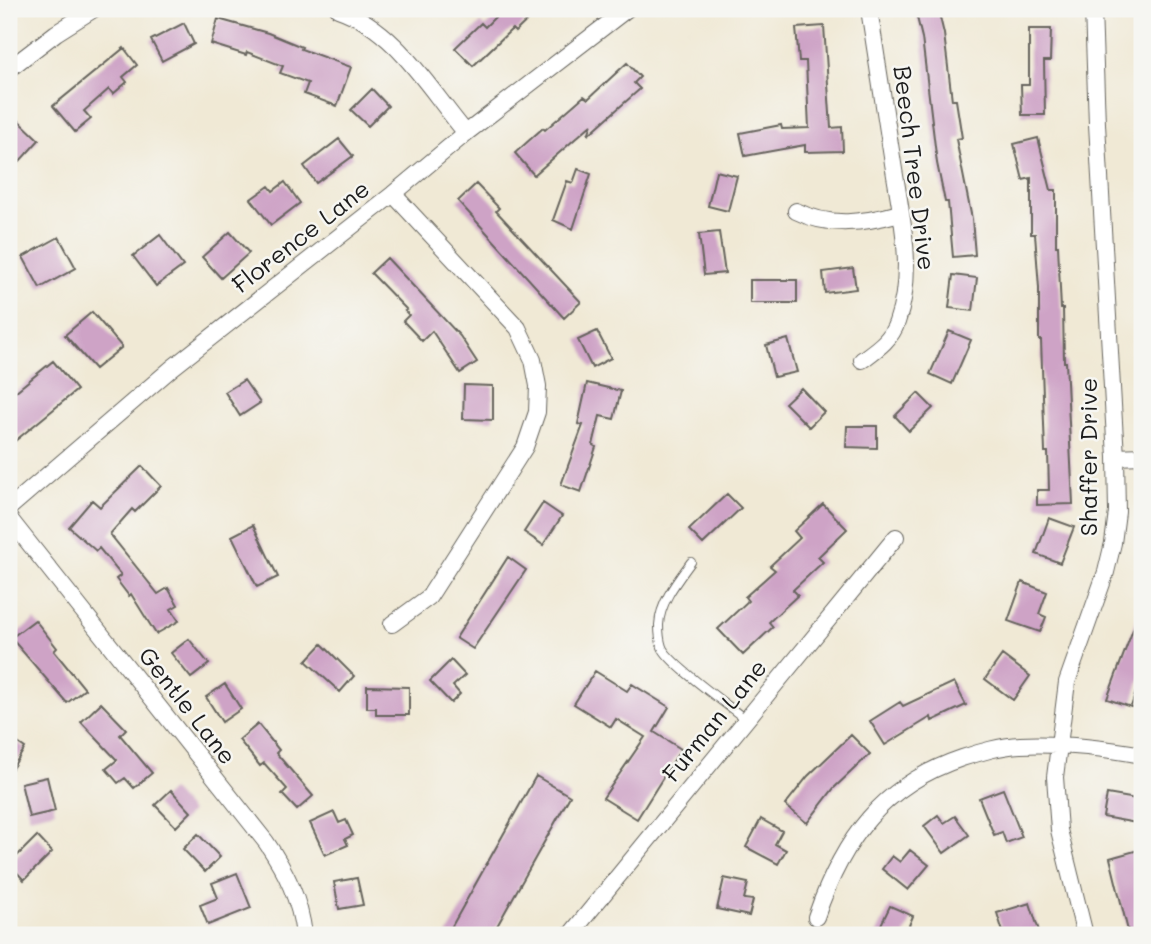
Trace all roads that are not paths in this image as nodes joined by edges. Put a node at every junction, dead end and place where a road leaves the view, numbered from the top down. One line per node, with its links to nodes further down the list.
1 (94, 9): 6 (street)
2 (338, 9): 7 (street)
3 (627, 9): 7 (street, Florence Lane)
4 (869, 9): 10 (street, Beech Tree Drive)
5 (1093, 9): 13 (street, Shaffer Drive)
6 (9, 68)
7 (466, 133): 8 (street, Florence Lane)
8 (393, 194): 14 (street, Florence Lane); 18 (street)
9 (796, 211): 10 (street)
10 (900, 213): 11 (street, Beech Tree Drive)
11 (862, 360)
12 (1142, 456): 13 (street)
13 (1116, 457): 20 (street, Shaffer Drive)
14 (9, 508)
15 (9, 518): 24 (street, Gentle Lane)
16 (896, 537): 19 (street, Furman Lane)
17 (691, 562): 19 (lane)
18 (392, 624)
19 (745, 719): 23 (street, Furman Lane)
20 (1058, 746): 21 (street); 22 (street); 25 (street, Shaffer Drive)
21 (1142, 755)
22 (816, 917)
23 (573, 934)
24 (304, 935)
25 (1085, 935)

